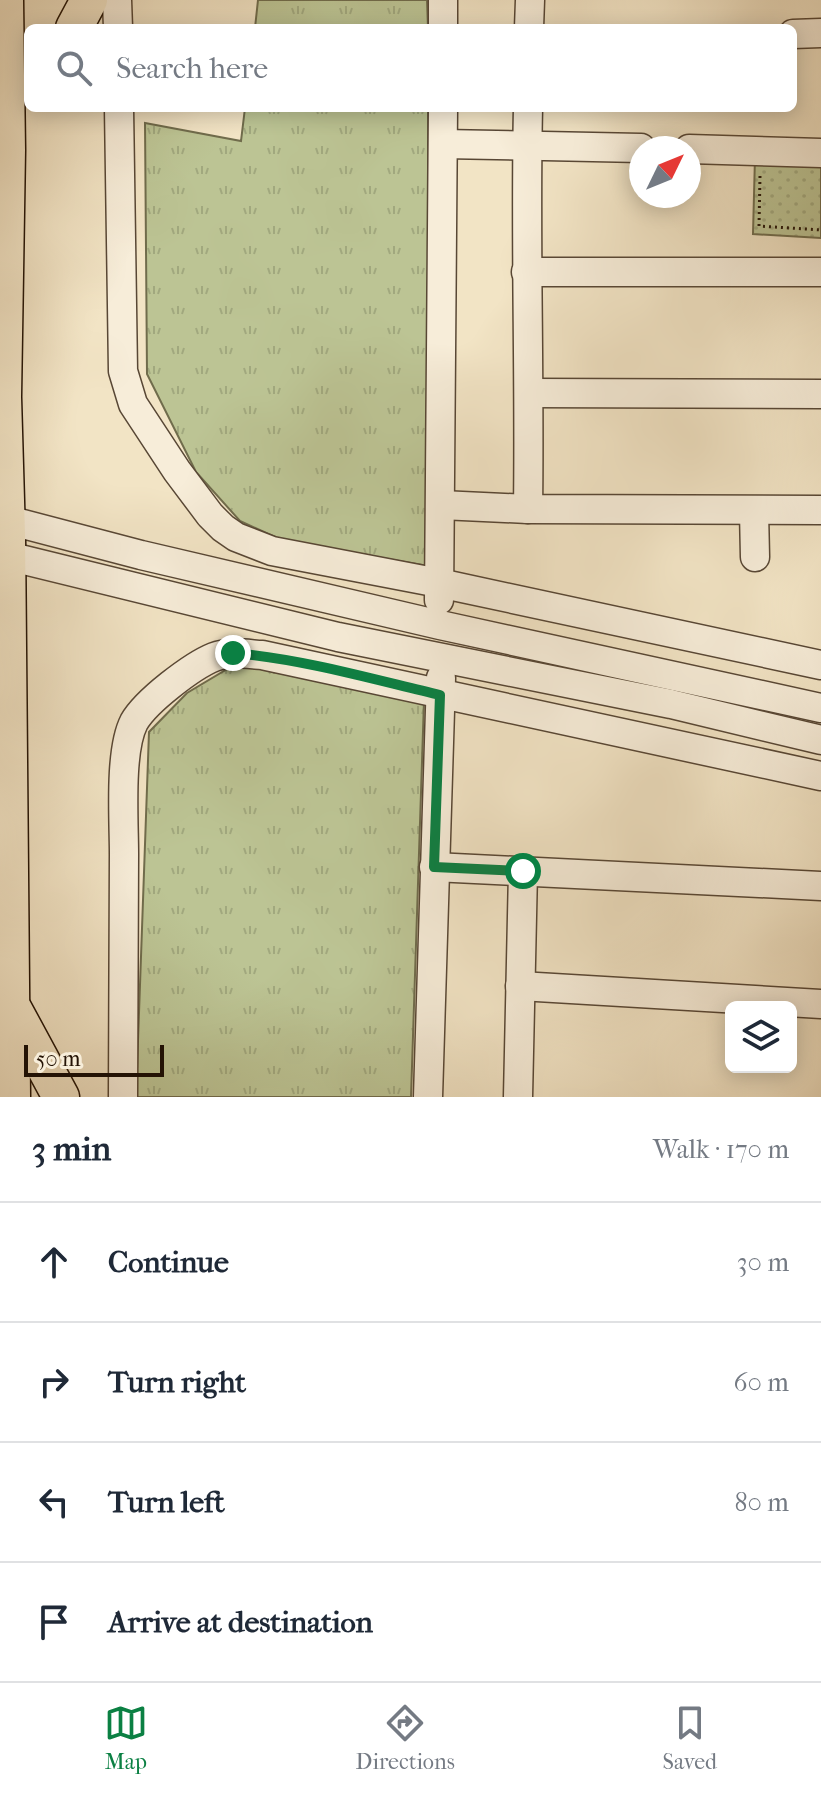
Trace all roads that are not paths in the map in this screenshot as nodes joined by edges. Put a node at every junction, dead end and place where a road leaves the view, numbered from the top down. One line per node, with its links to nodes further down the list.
1 (5, 0): 20 (main road)
2 (89, 0): 6 (main road)
3 (117, 0): 7 (street)
4 (443, 0): 8 (street)
5 (530, 0): 9 (street)
6 (76, 24)
7 (118, 24)
8 (443, 24)
9 (529, 24)
10 (821, 33): 11 (street)
11 (797, 34)
12 (28, 112): 20 (main road)
13 (119, 112): 31 (street)
14 (443, 112): 16 (street)
15 (528, 112): 17 (street)
16 (443, 144): 17 (street); 26 (street)
17 (527, 145): 18 (street); 22 (street)
18 (629, 148)
19 (701, 149): 21 (street)
20 (7, 150): 30 (main road)
21 (821, 153)
22 (526, 272): 23 (street); 24 (street)
23 (821, 272)
24 (530, 393): 25 (street); 27 (street)
25 (821, 394)
26 (441, 505): 27 (street); 34 (street)
27 (528, 509): 29 (street)
28 (821, 510): 29 (street)
29 (754, 511): 32 (street)
30 (4, 537): 35 (street); 37 (street); 53 (main road)
31 (272, 551): 33 (street); 35 (street)
32 (755, 557)
33 (388, 573): 34 (street); 36 (street)
34 (439, 583): 38 (street); 42 (street)
35 (272, 585): 36 (street)
36 (384, 611): 38 (street); 39 (street)
37 (269, 620): 39 (street); 40 (street)
38 (440, 625): 45 (street)
39 (389, 647): 41 (street); 43 (street)
40 (262, 655): 43 (street); 56 (street)
41 (443, 659): 44 (street); 46 (street)
42 (821, 665)
43 (389, 683): 44 (street)
44 (440, 695): 47 (street); 48 (street)
45 (821, 708)
46 (821, 740)
47 (821, 776)
48 (434, 867): 49 (street); 57 (street)
49 (523, 871): 50 (street); 51 (street)
50 (821, 886)
51 (520, 986): 52 (street); 58 (street)
52 (821, 1004)
53 (11, 1006): 54 (main road); 55 (main road)
54 (12, 1097)
55 (61, 1097)
56 (123, 1097)
57 (428, 1097)
58 (518, 1097)

